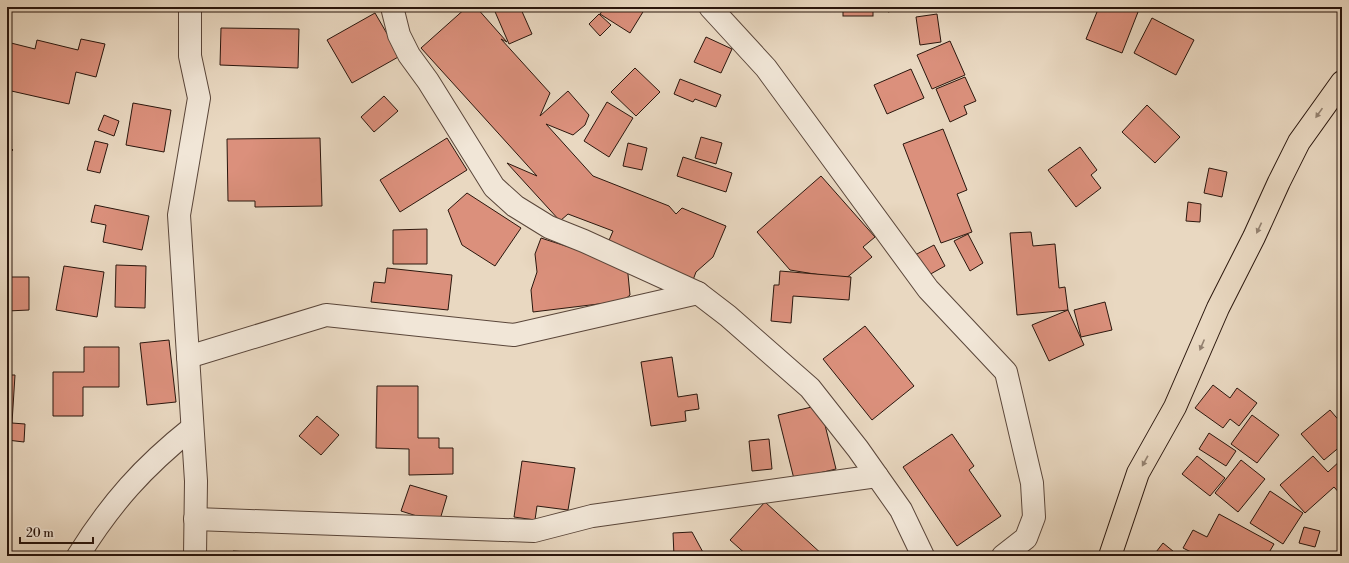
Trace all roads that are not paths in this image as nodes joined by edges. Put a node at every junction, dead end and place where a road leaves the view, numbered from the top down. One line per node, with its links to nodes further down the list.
1 (190, 7): 6 (street)
2 (392, 7): 5 (street)
3 (710, 7): 13 (street)
4 (1342, 82): 14 (main road, one-way to 14)
5 (698, 293): 6 (street); 8 (street)
6 (188, 357): 7 (street)
7 (192, 428): 9 (street); 10 (street)
8 (877, 476): 9 (street); 12 (street)
9 (196, 519): 11 (street)
10 (78, 556)
11 (195, 556)
12 (923, 556)
13 (1003, 556)
14 (1110, 556)

